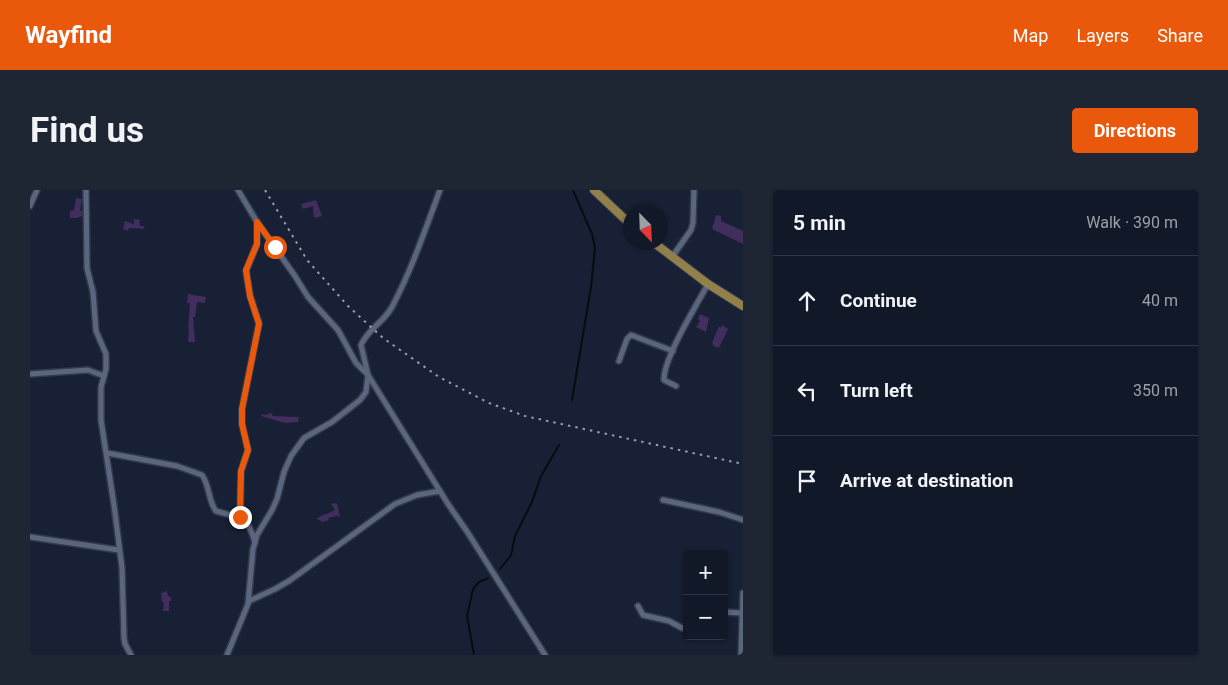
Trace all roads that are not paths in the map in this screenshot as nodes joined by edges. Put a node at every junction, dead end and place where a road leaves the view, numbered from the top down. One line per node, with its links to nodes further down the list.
1 (37, 190): 7 (street)
2 (86, 190): 18 (street)
3 (238, 190): 9 (street)
4 (440, 190): 17 (street)
5 (594, 190): 8 (main road)
6 (694, 190): 11 (street)
7 (30, 206)
8 (623, 217)
9 (257, 222): 17 (street); 23 (street)
10 (663, 250): 11 (main road)
11 (672, 257): 12 (main road)
12 (708, 284): 13 (main road); 14 (street)
13 (743, 306)
14 (673, 351): 15 (street); 19 (street)
15 (619, 361)
16 (30, 374): 18 (street)
17 (368, 375): 21 (street); 26 (street)
18 (104, 376): 20 (street)
19 (676, 386)
20 (107, 453): 23 (street); 27 (street)
21 (440, 491): 29 (street); 37 (street)
22 (663, 500): 24 (street)
23 (240, 517): 26 (street)
24 (743, 520)
25 (30, 537): 27 (street)
26 (255, 542): 29 (street)
27 (120, 550): 35 (street)
28 (743, 593): 32 (street)
29 (249, 601): 36 (street)
30 (638, 606): 33 (street)
31 (728, 612): 32 (street)
32 (742, 613): 34 (street)
33 (683, 628)
34 (743, 643): 38 (street)
35 (131, 655)
36 (227, 655)
37 (545, 655)
38 (741, 655)

